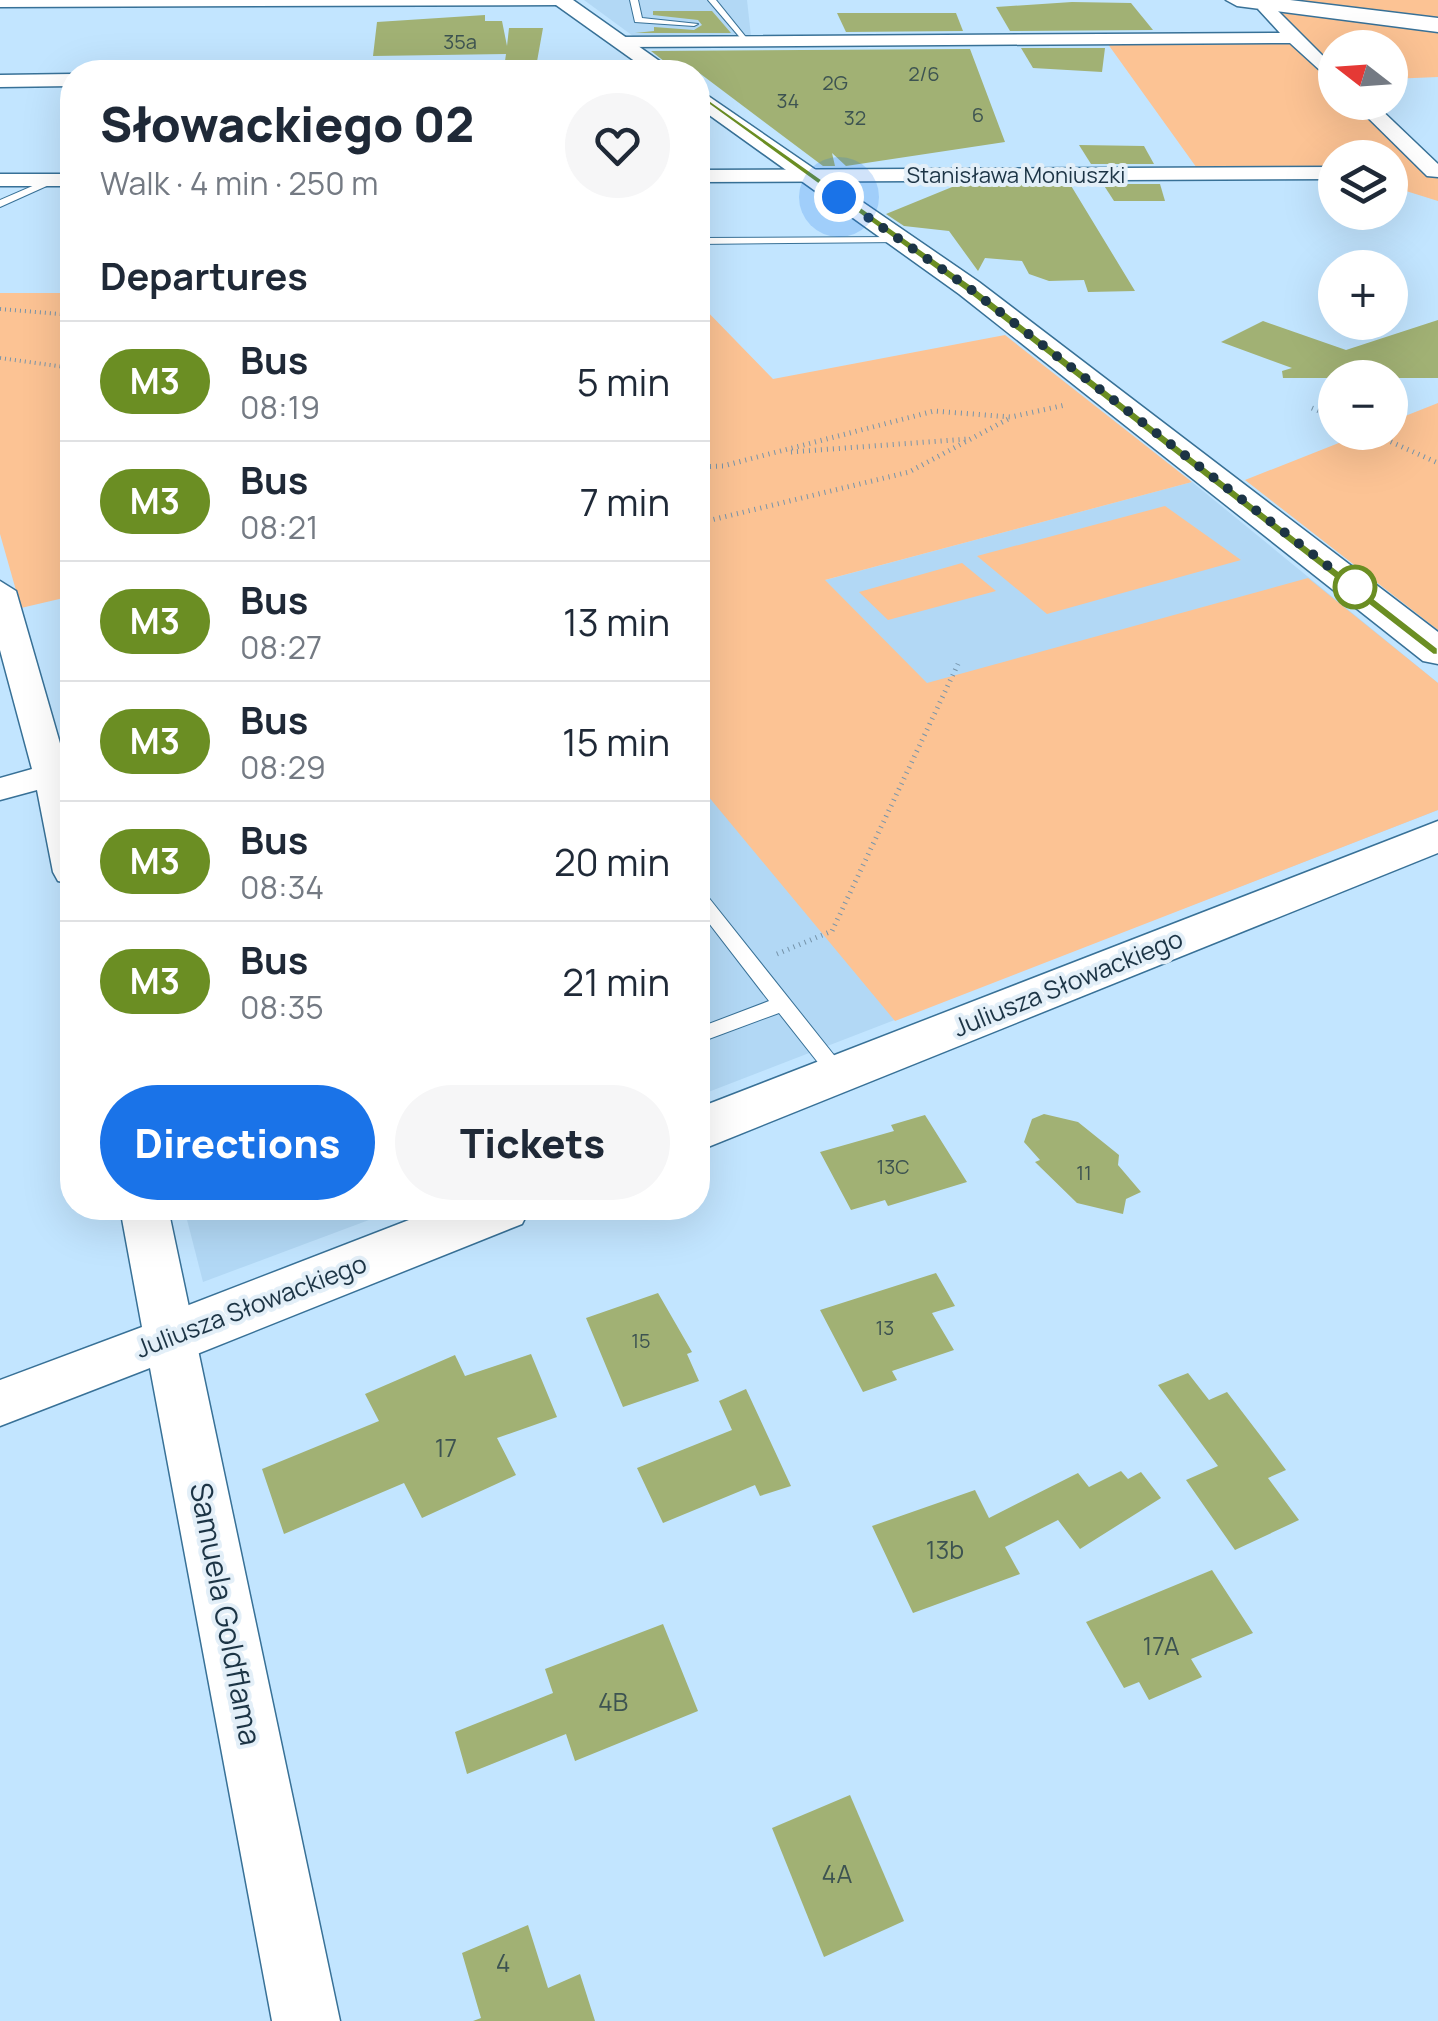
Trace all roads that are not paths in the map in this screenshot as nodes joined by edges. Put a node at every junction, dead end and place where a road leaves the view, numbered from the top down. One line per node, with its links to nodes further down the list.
1 (558, 0): 4 (street); 11 (street)
2 (634, 0): 8 (lane)
3 (1237, 0): 6 (main road)
4 (0, 2)
5 (712, 2): 8 (lane); 10 (lane)
6 (1270, 2): 7 (main road); 9 (street)
7 (1438, 25)
8 (694, 32): 10 (street); 11 (street)
9 (1294, 38): 10 (street); 13 (street)
10 (746, 39)
11 (620, 42): 12 (street)
12 (646, 60)
13 (1318, 61)
14 (60, 80): 15 (street)
15 (0, 81)
16 (710, 105): 21 (street)
17 (1380, 120): 19 (street)
18 (1408, 172): 19 (street)
19 (1436, 172)
20 (1318, 173): 21 (street, Stanisława Moniuszki)
21 (809, 175): 22 (street, Stanisława Moniuszki); 27 (street)
22 (710, 176)
23 (0, 180): 24 (street)
24 (60, 180)
25 (60, 182): 26 (lane)
26 (0, 204)
27 (898, 240): 28 (lane); 30 (street)
28 (710, 241)
29 (0, 591): 31 (street)
30 (1438, 652)
31 (52, 775): 32 (street); 33 (street)
32 (0, 789)
33 (60, 814)
34 (1438, 836): 38 (street, Juliusza Słowackiego)
35 (710, 912): 36 (lane)
36 (784, 1003): 37 (lane); 38 (lane)
37 (710, 1031)
38 (838, 1074): 39 (street, Juliusza Słowackiego)
39 (710, 1125)
40 (147, 1220): 42 (street, Samuela Goldflama)
41 (471, 1220): 42 (street, Juliusza Słowackiego)
42 (172, 1338): 43 (street, Juliusza Słowackiego); 44 (street, Samuela Goldflama)
43 (0, 1403)
44 (306, 2021)

